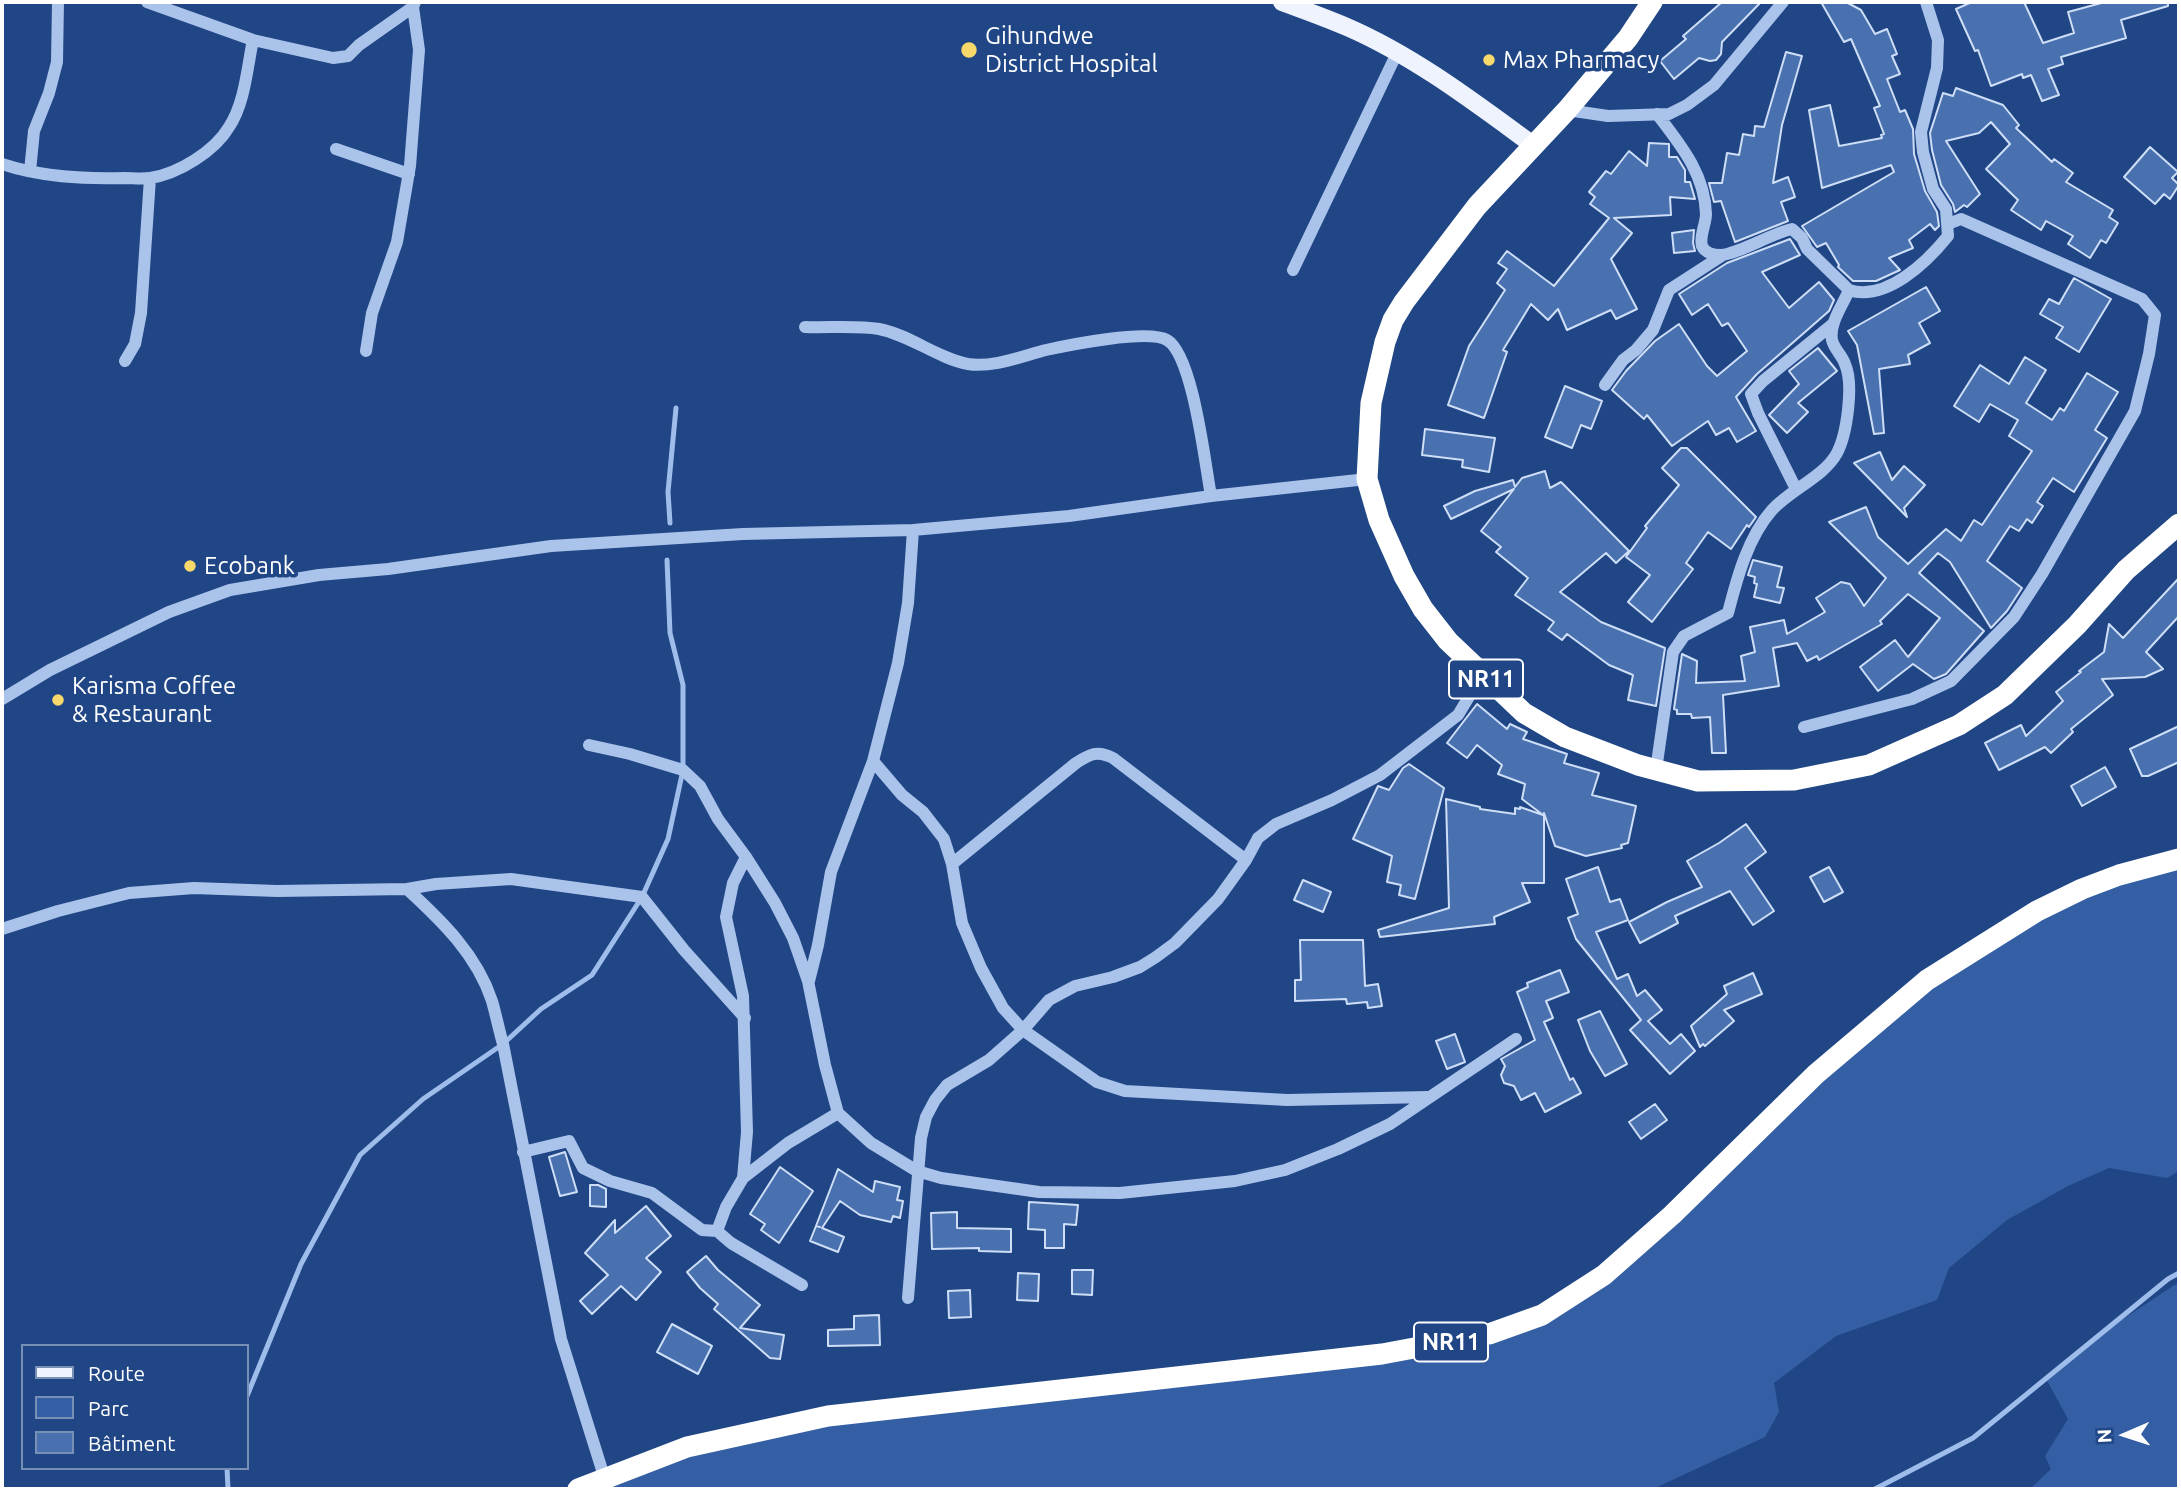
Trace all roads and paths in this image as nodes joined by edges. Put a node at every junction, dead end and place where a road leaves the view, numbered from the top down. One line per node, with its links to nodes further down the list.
1 (58, 2): 15 (street)
2 (147, 2): 8 (street)
3 (1282, 2): 9 (main road)
4 (1652, 2): 10 (highway, NR11)
5 (1783, 2): 11 (street)
6 (1926, 2): 18 (street)
7 (414, 5): 8 (street); 16 (street)
8 (253, 40): 17 (street)
9 (1397, 53): 12 (main road); 20 (street)
10 (1567, 110): 11 (street); 12 (highway, NR11)
11 (1657, 114): 19 (street)
12 (1533, 145): 27 (highway, NR11)
13 (336, 149): 16 (street)
14 (2, 164): 15 (street)
15 (30, 171): 17 (street)
16 (409, 174): 24 (street)
17 (150, 178): 25 (street)
18 (1948, 224): 21 (street); 34 (street)
19 (1723, 255): 21 (street); 26 (street)
20 (1293, 270)
21 (1849, 290): 22 (street)
22 (1833, 324): 28 (street); 28 (street)
23 (805, 327): 29 (street)
24 (366, 351)
25 (125, 361)
26 (1605, 385)
27 (1367, 480): 29 (street); 32 (highway, NR11)
28 (1796, 489): 37 (street)
29 (1211, 496): 31 (street)
30 (2179, 524): 37 (highway, NR11)
31 (913, 530): 33 (street); 36 (street)
32 (1482, 675): 37 (highway, NR11); 40 (street)
33 (2, 698)
34 (1804, 727)
35 (589, 745): 38 (street)
36 (873, 761): 41 (street); 44 (street)
37 (1656, 770)
38 (746, 857): 44 (street); 45 (street)
39 (2179, 859): 56 (highway, NR11)
40 (1246, 860): 41 (street); 46 (street)
41 (952, 864): 46 (street)
42 (407, 889): 43 (street); 45 (street); 50 (street)
43 (2, 929)
44 (808, 981): 49 (street)
45 (745, 1018): 52 (street)
46 (1023, 1030): 48 (street); 51 (street)
47 (1516, 1039): 48 (street)
48 (1428, 1097): 51 (street)
49 (838, 1113): 51 (street); 52 (street)
50 (523, 1152): 53 (street); 56 (street)
51 (917, 1171): 55 (street)
52 (743, 1178): 53 (street)
53 (717, 1231): 54 (street)
54 (802, 1285)
55 (908, 1298)
56 (607, 1483): 57 (highway, NR11)
57 (578, 1489)

